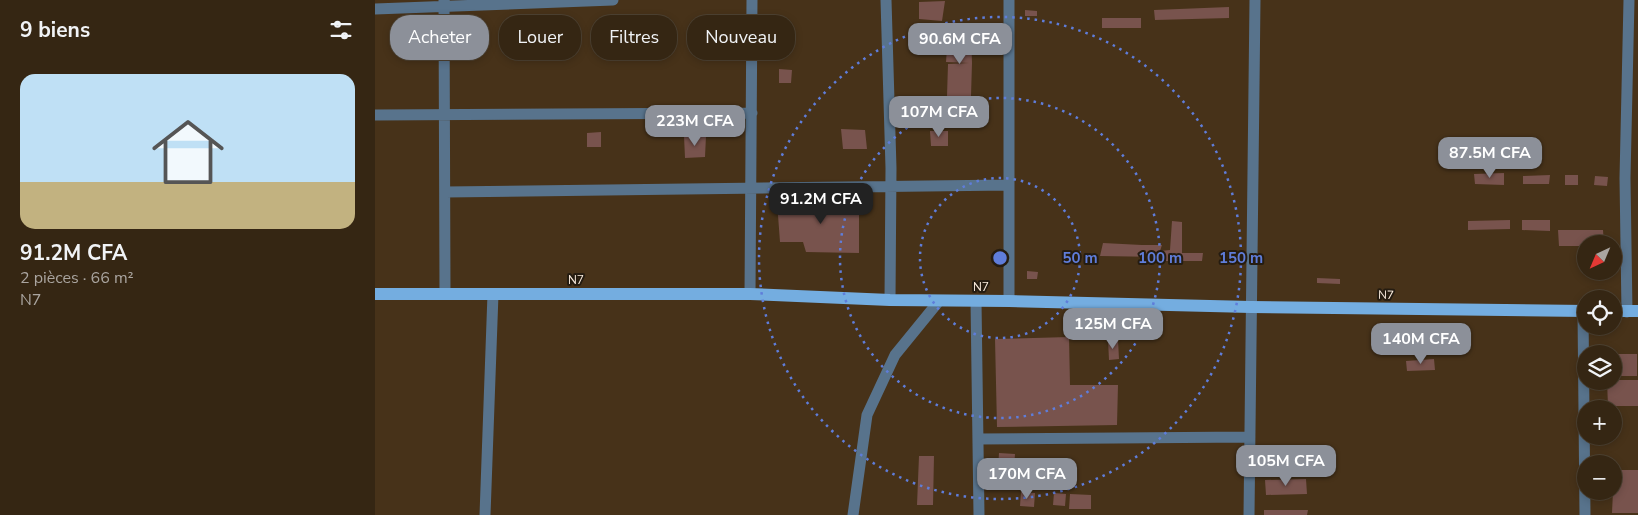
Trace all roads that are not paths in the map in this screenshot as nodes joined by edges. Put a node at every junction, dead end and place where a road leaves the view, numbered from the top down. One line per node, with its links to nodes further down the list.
1 (613, 0): 7 (street)
2 (752, 0): 9 (street)
3 (886, 0): 15 (street)
4 (1009, 0): 14 (street)
5 (1255, 0): 26 (street)
6 (1629, 0): 12 (street)
7 (444, 3): 8 (street); 10 (street)
8 (375, 9)
9 (752, 113): 10 (street); 16 (street)
10 (444, 114): 11 (street); 17 (street)
11 (375, 115)
12 (1625, 178): 13 (street); 28 (street)
13 (1638, 178)
14 (1009, 185): 15 (street); 25 (street)
15 (891, 186): 16 (street); 22 (street)
16 (751, 188): 17 (street); 21 (street)
17 (445, 192): 19 (street)
18 (375, 294): 19 (main road, N7)
19 (445, 294): 20 (main road, N7)
20 (493, 294): 21 (main road, N7); 32 (street)
21 (751, 294): 22 (main road, N7)
22 (891, 300): 23 (main road, N7)
23 (939, 301): 24 (main road, N7); 33 (street)
24 (976, 301): 25 (main road, N7); 31 (street)
25 (1009, 301): 26 (main road, N7)
26 (1251, 307): 27 (main road, N7); 30 (street)
27 (1577, 311)
28 (1626, 311)
29 (1585, 335): 36 (street)
30 (1250, 437): 31 (street); 35 (street)
31 (978, 439): 34 (street)
32 (485, 515)
33 (853, 515)
34 (979, 515)
35 (1249, 515)
36 (1585, 515)

